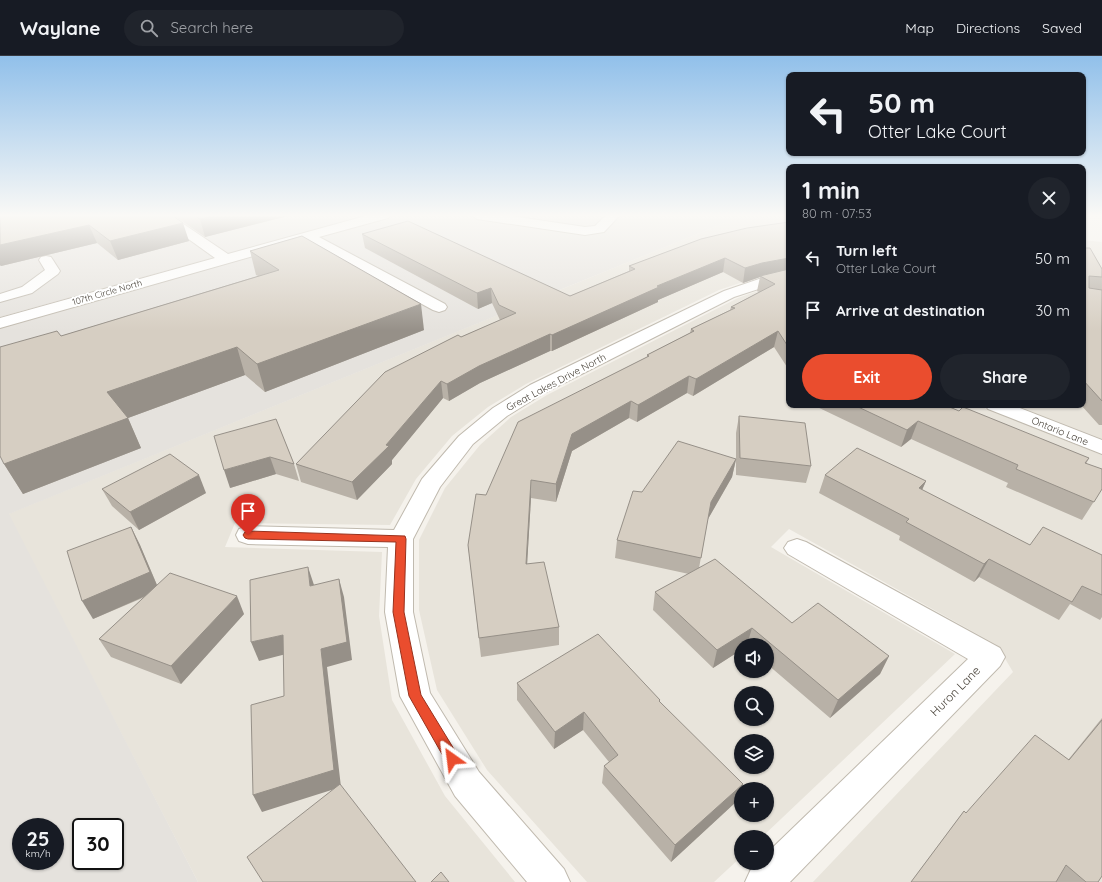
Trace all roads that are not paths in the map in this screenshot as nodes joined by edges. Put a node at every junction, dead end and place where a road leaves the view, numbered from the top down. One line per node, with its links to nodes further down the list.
1 (218, 254): 4 (street)
2 (245, 254): 4 (street, 107th Circle North)
3 (339, 254): 8 (street)
4 (226, 259): 9 (street, 107th Circle North)
5 (46, 260): 7 (street)
6 (786, 278): 14 (street, Great Lakes Drive North)
7 (1, 297): 9 (street)
8 (439, 307)
9 (16, 318): 10 (street, 107th Circle North)
10 (0, 323)
11 (1002, 408): 12 (street, Ontario Lane)
12 (1102, 448)
13 (248, 535): 14 (street)
14 (401, 539): 16 (street, Great Lakes Drive North)
15 (798, 548): 17 (street, Huron Lane)
16 (551, 882)
17 (764, 882)

